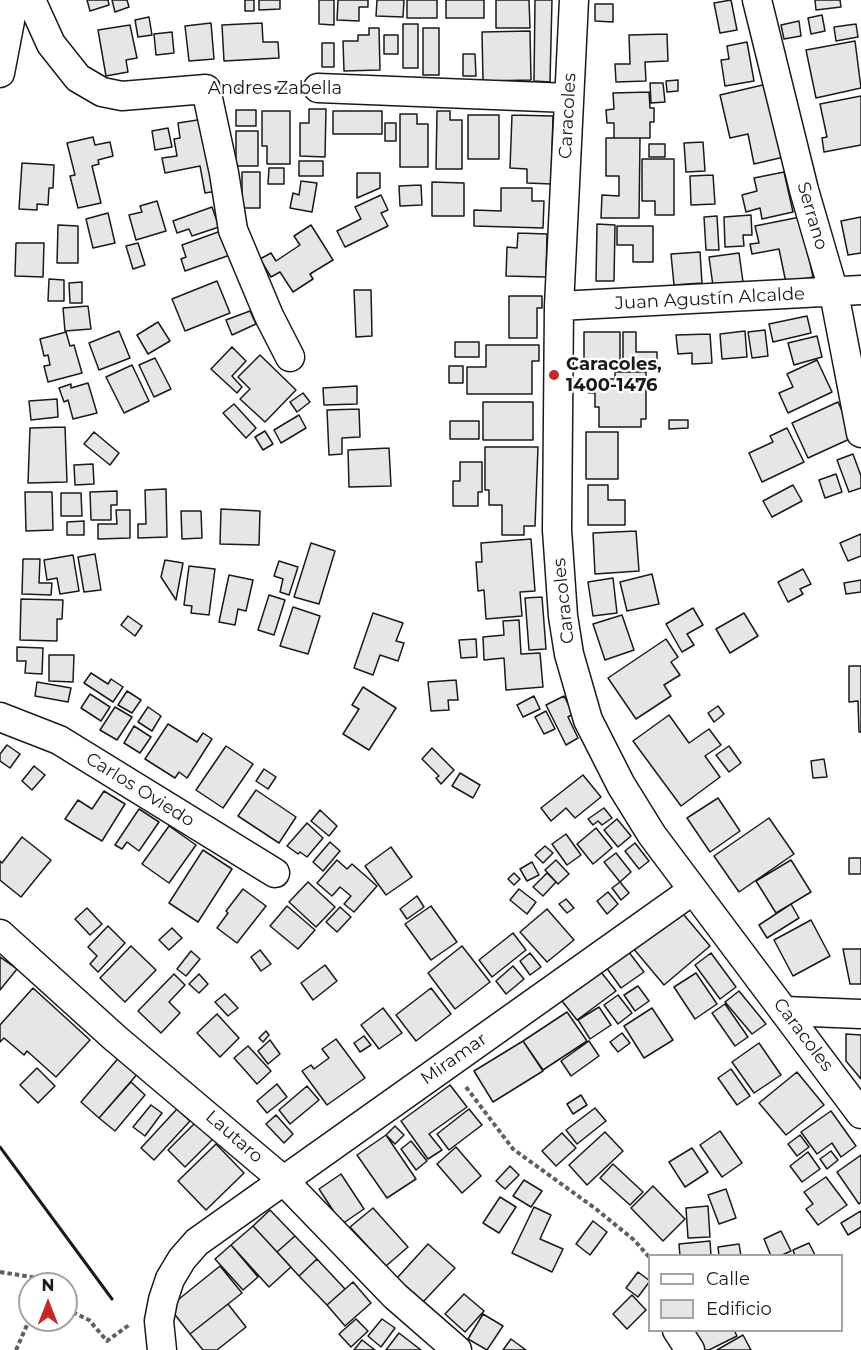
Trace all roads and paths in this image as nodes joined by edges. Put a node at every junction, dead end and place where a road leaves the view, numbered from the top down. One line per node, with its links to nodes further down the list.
1 (14, 0): 5 (street)
2 (31, 0): 8 (street, Andres Zabella)
3 (574, 0): 9 (street, Caracoles)
4 (757, 0): 10 (street, Serrano)
5 (4, 40): 6 (street)
6 (0, 73)
7 (318, 88): 8 (path, Andres Zabella); 9 (street, Andres Zabella)
8 (206, 89): 12 (street)
9 (569, 98): 11 (street, Caracoles)
10 (848, 292): 11 (street, Juan Agustín Alcalde); 13 (street, Serrano)
11 (559, 306): 16 (street, Caracoles)
12 (290, 357)
13 (861, 434)
14 (0, 717): 15 (street, Carlos Oviedo)
15 (275, 873)
16 (693, 890): 18 (street, Caracoles); 20 (street, Miramar)
17 (0, 934): 22 (street, Lautaro)
18 (785, 1011): 19 (street); 21 (street, Caracoles)
19 (861, 1014)
20 (448, 1062): 22 (street, Miramar); 23 (path)
21 (861, 1114)
22 (283, 1180): 26 (street, Miramar); 32 (street, Lautaro)
23 (648, 1256)
24 (0, 1272): 25 (path)
25 (18, 1275)
26 (163, 1300): 27 (path); 31 (street, Miramar)
27 (78, 1315)
28 (24, 1332): 30 (path)
29 (678, 1332): 33 (street)
30 (16, 1350)
31 (162, 1350)
32 (457, 1350)
33 (690, 1350)

